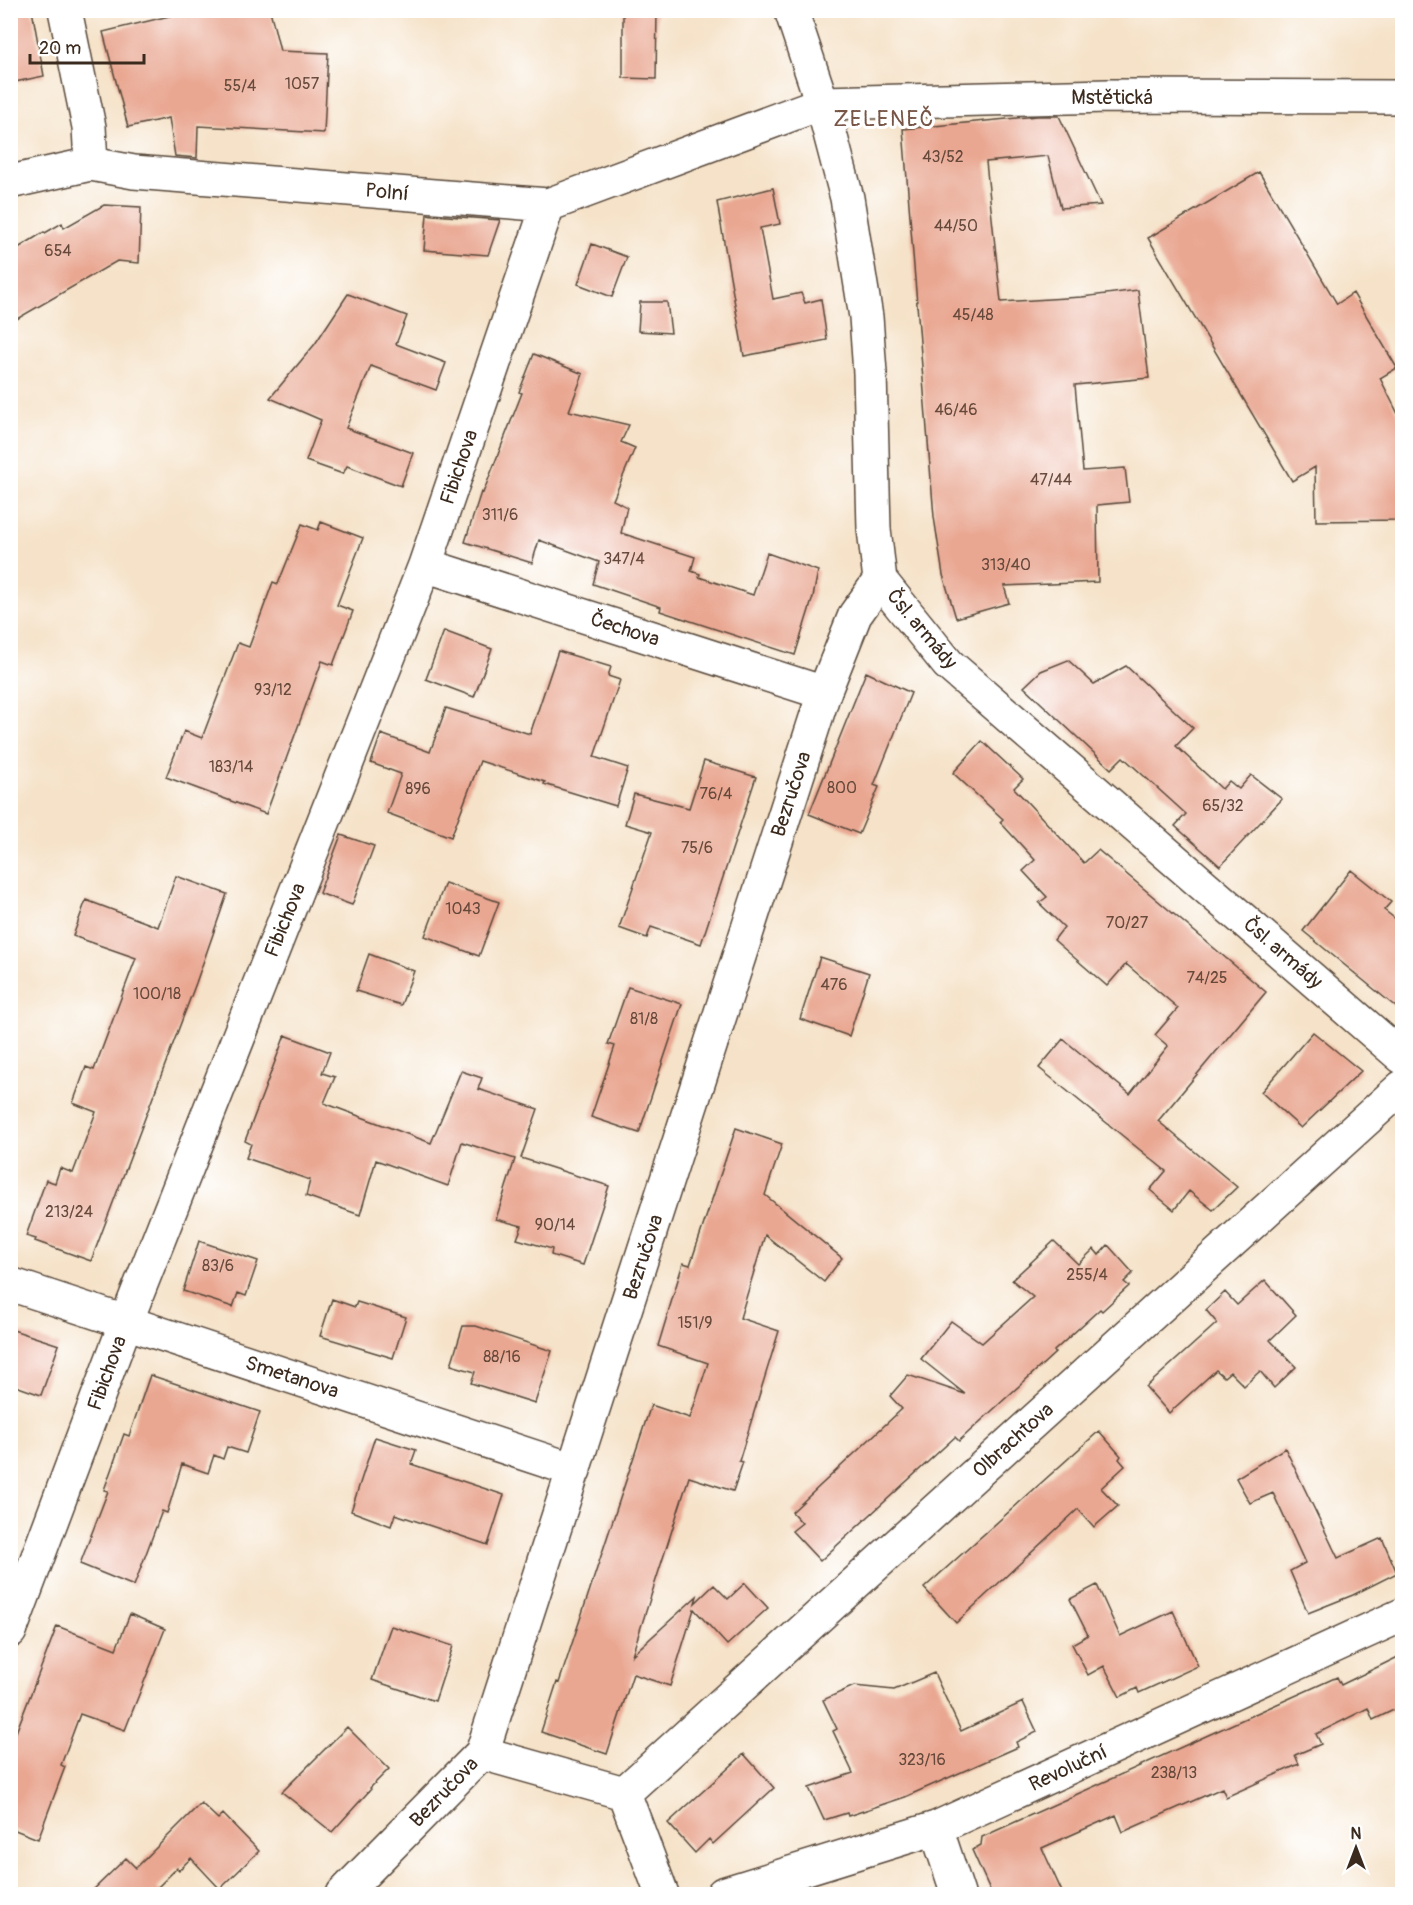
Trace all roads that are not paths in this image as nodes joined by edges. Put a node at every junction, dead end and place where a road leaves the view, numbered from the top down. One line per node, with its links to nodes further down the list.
1 (65, 10): 5 (street)
2 (791, 10): 4 (street, Čsl. armády)
3 (1402, 97): 4 (street, Mstětická)
4 (822, 103): 7 (street, Polní); 9 (street, Čsl. armády)
5 (91, 164): 6 (street); 7 (street, Polní)
6 (10, 182)
7 (548, 205): 8 (street, Fibichova)
8 (425, 565): 10 (street, Čechova); 14 (street, Fibichova)
9 (880, 580): 10 (street, Bezručova); 11 (street, Čsl. armády)
10 (824, 693): 15 (street, Bezručova)
11 (1402, 1057)
12 (1402, 1087): 19 (street, Olbrachtova)
13 (10, 1284): 14 (street, Smetanova)
14 (126, 1322): 15 (street, Smetanova); 17 (street, Fibichova)
15 (574, 1470): 18 (street, Bezručova)
16 (1402, 1615): 20 (street, Revoluční)
17 (10, 1631)
18 (482, 1753): 19 (street); 21 (street, Bezručova)
19 (624, 1793): 22 (street)
20 (936, 1828): 23 (street, Revoluční); 24 (street)
21 (343, 1894)
22 (662, 1894)
23 (723, 1894)
24 (958, 1894)

